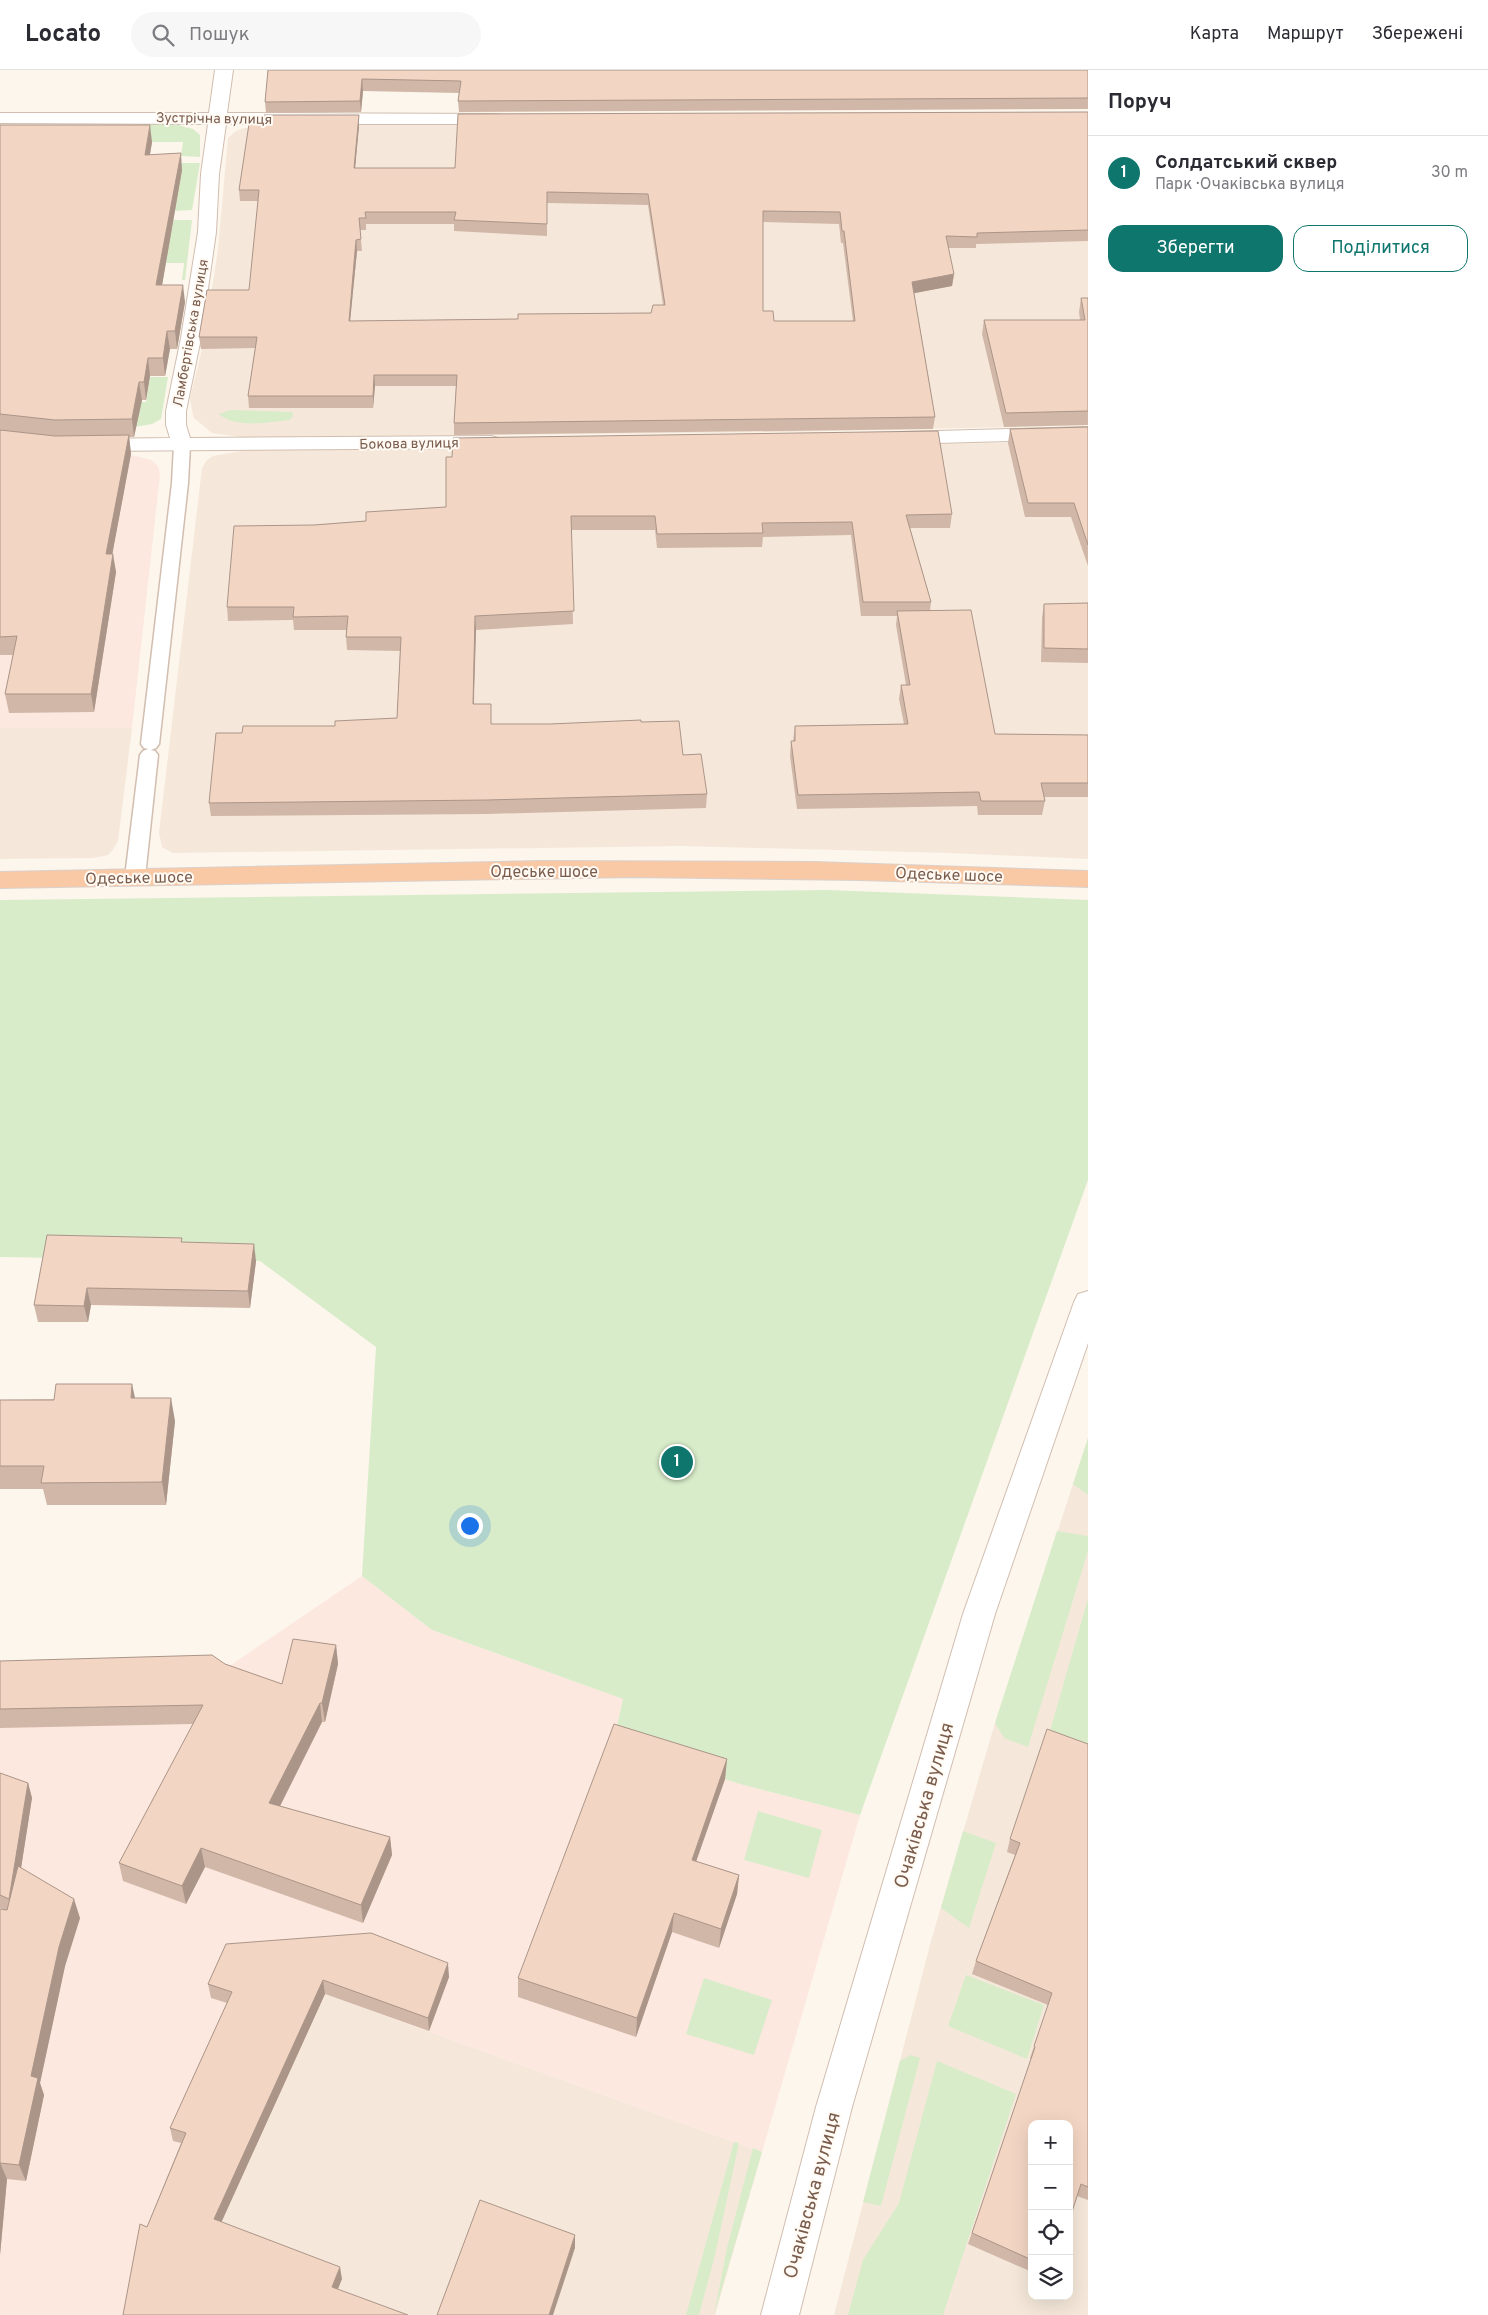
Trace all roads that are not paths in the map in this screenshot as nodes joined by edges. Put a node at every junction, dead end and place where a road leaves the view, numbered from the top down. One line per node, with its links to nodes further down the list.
1 (224, 70): 4 (street, Ламбертівська вулиця)
2 (0, 118): 4 (street, Зустрічна вулиця)
3 (512, 119): 4 (street, Зустрічна вулиця)
4 (218, 120): 8 (street, Ламбертівська вулиця)
5 (1088, 433): 6 (street)
6 (882, 438)
7 (510, 442): 8 (street, Бокова вулиця)
8 (182, 445): 9 (street, Бокова вулиця); 10 (lane, Ламбертівська вулиця)
9 (76, 446)
10 (135, 877): 11 (highway, Одеське шосе); 12 (highway, Одеське шосе)
11 (1088, 879)
12 (0, 880)
13 (1088, 1302): 14 (street, Очаківська вулиця)
14 (780, 2315)

